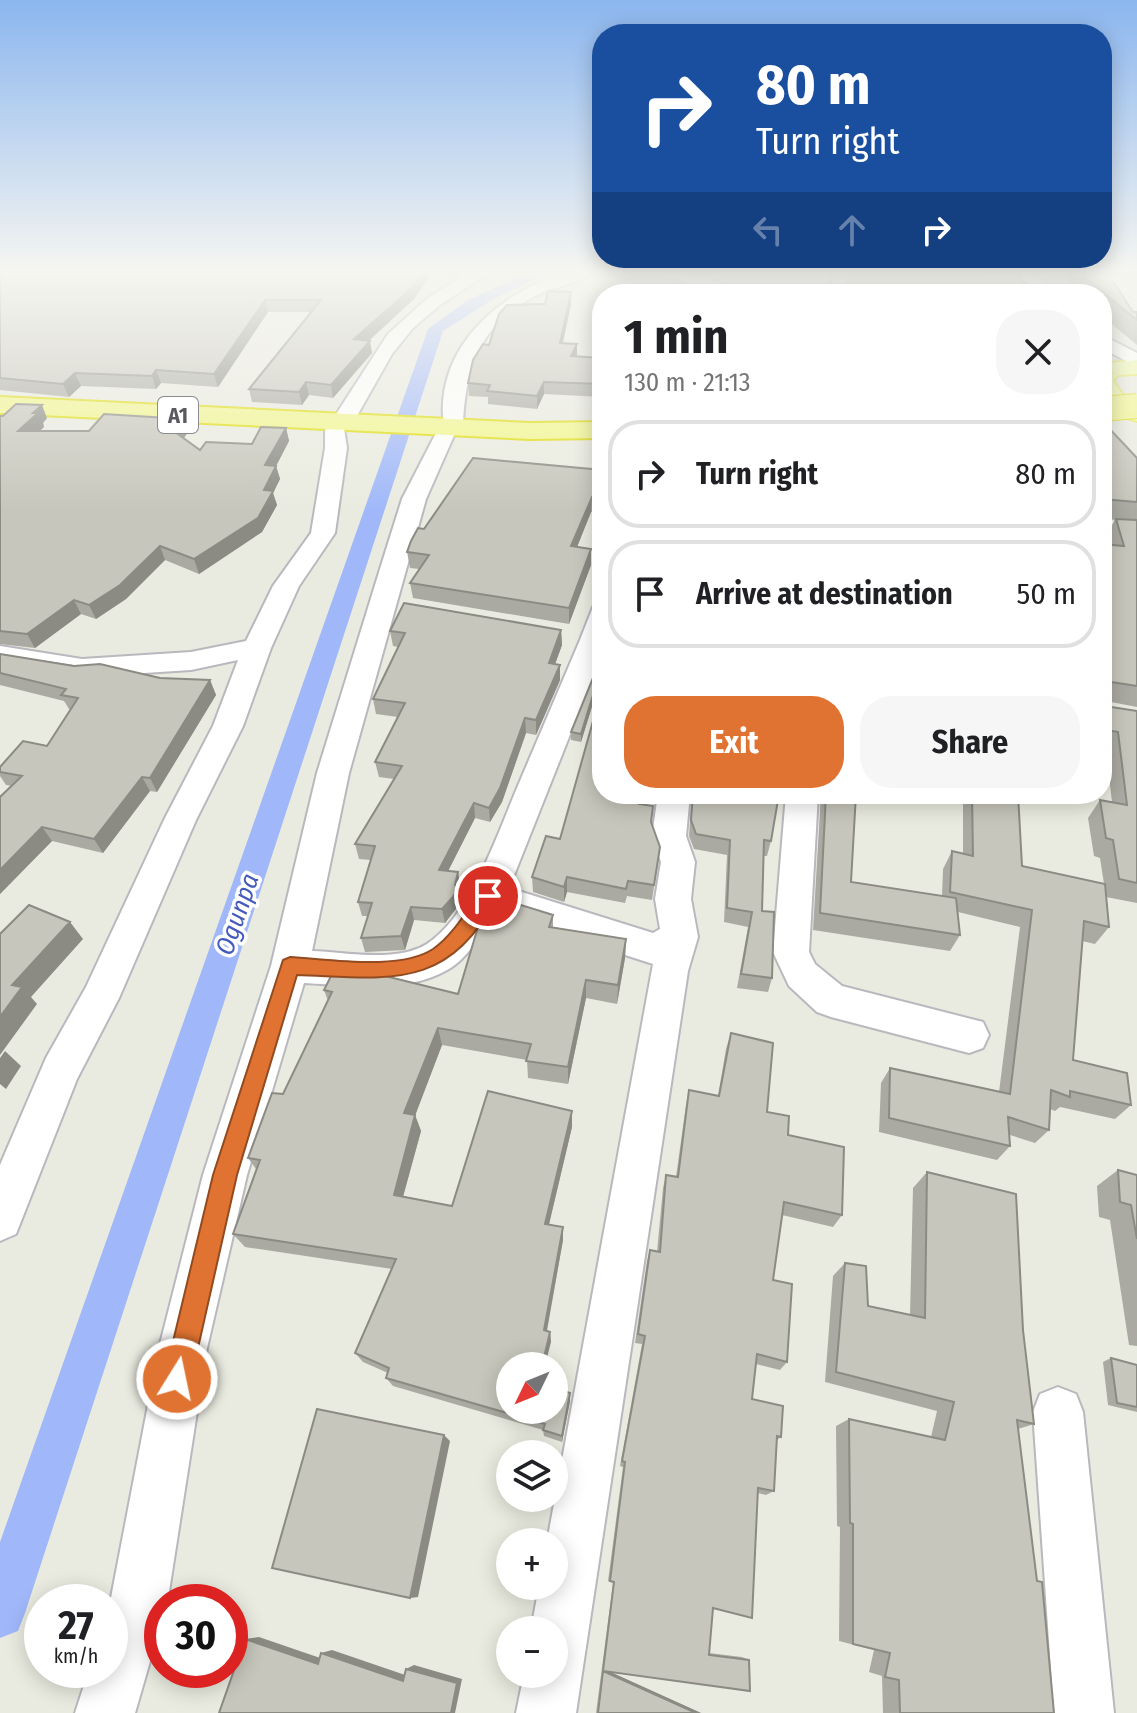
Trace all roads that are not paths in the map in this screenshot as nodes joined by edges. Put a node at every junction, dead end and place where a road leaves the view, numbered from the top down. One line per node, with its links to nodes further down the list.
1 (385, 352): 13 (street)
2 (466, 352): 15 (street)
3 (1137, 364): 4 (main road)
4 (1112, 365)
5 (1112, 372): 6 (highway)
6 (1137, 393)
7 (1112, 395): 11 (main road)
8 (1137, 406): 9 (highway, bridge)
9 (1112, 408)
10 (5, 411): 13 (highway, A1)
11 (1137, 415): 12 (highway)
12 (1112, 419)
13 (344, 426): 15 (highway, A1); 22 (street)
14 (592, 426): 17 (highway)
15 (441, 429): 17 (highway, A1); 28 (street)
16 (592, 431): 17 (highway, A1)
17 (529, 435): 18 (highway)
18 (592, 442)
19 (1112, 527): 20 (street)
20 (1137, 530)
21 (591, 632): 26 (street)
22 (257, 648): 23 (street); 30 (street)
23 (0, 655)
24 (673, 804): 27 (street)
25 (801, 804): 29 (street)
26 (488, 896): 27 (street); 28 (street)
27 (680, 937): 32 (street)
28 (290, 966): 34 (street)
29 (969, 1035)
30 (0, 1218)
31 (1058, 1412): 36 (street)
32 (562, 1616)
33 (550, 1688): 35 (street)
34 (105, 1713)
35 (546, 1713)
36 (1084, 1713)

